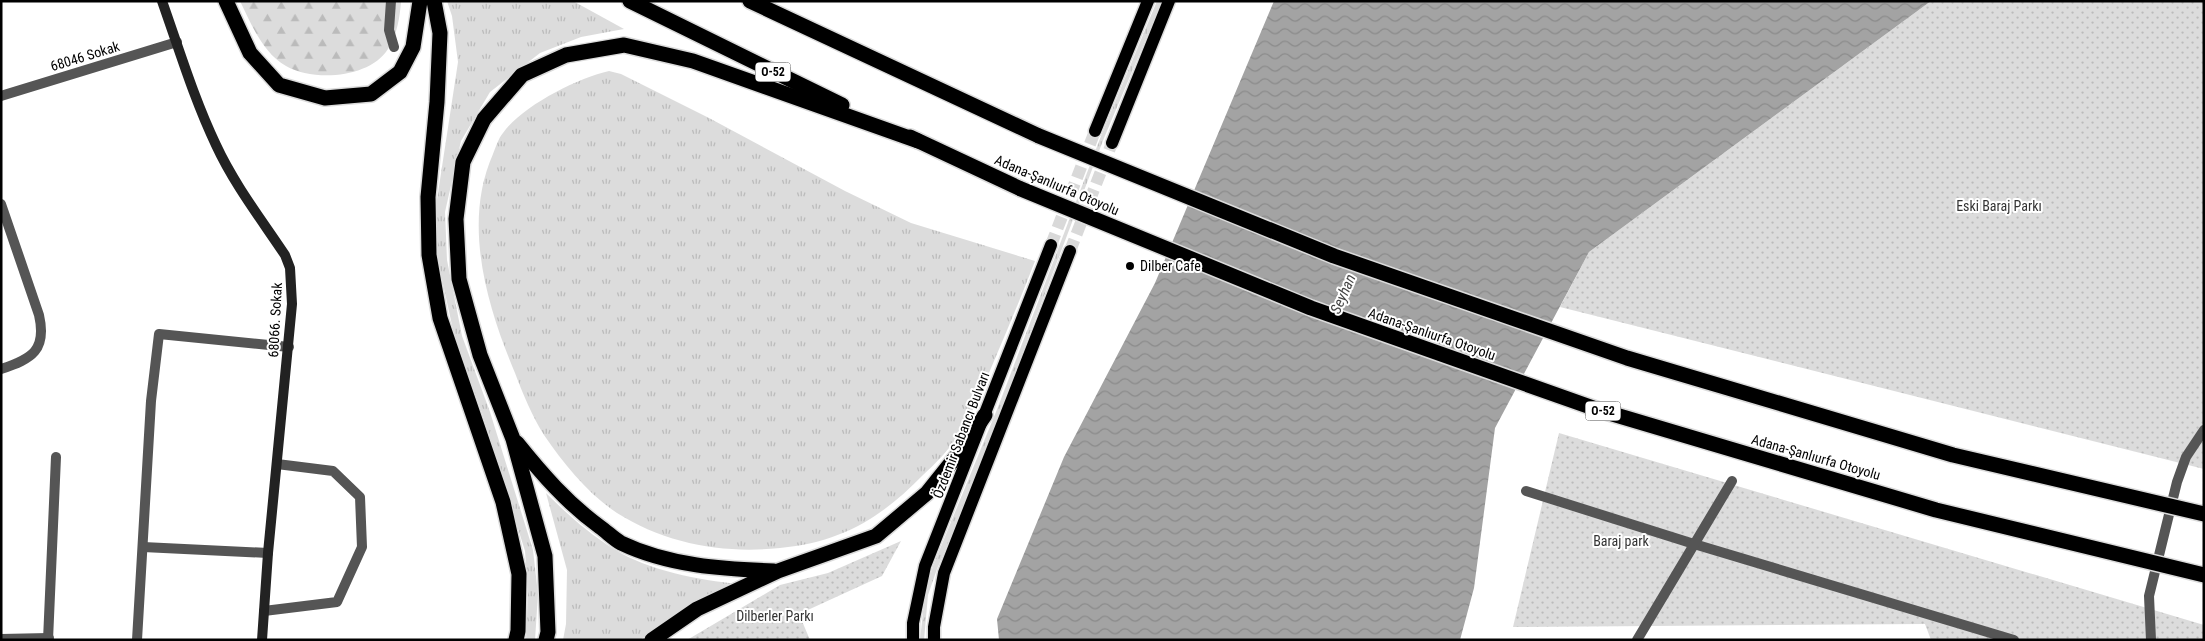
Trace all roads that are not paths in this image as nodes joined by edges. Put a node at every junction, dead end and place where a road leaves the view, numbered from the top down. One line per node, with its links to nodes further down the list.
1 (162, 1): 11 (main road, 68066. Sokak)
2 (226, 1): 4 (highway)
3 (391, 1): 12 (street)
4 (420, 1)
5 (434, 1): 41 (highway)
6 (630, 1): 16 (highway, Adana-Şanlıurfa Otoyolu / O-52)
7 (750, 1): 13 (highway)
8 (772, 1): 13 (highway)
9 (1148, 1): 15 (main road)
10 (1169, 1): 17 (main road)
11 (177, 42): 14 (street, 68046 Sokak); 21 (main road, 68066. Sokak)
12 (394, 47)
13 (896, 70): 30 (highway, bridge)
14 (1, 96)
15 (1095, 131)
16 (918, 141): 25 (highway); 35 (highway, Adana-Şanlıurfa Otoyolu / O-52, bridge)
17 (1112, 143)
18 (1, 204): 22 (street)
19 (1051, 245): 23 (main road, Özdemir Sabancı Bulvarı)
20 (1070, 251): 45 (main road)
21 (289, 347): 27 (main road, 68066. Sokak); 32 (street)
22 (1, 369)
23 (985, 415): 34 (highway); 44 (main road, Özdemir Sabancı Bulvarı)
24 (2204, 430): 48 (street)
25 (513, 439): 34 (highway); 42 (highway)
26 (56, 456): 38 (street)
27 (277, 464): 33 (main road, 68066. Sokak); 36 (street)
28 (1732, 481): 31 (street)
29 (1526, 491): 31 (street)
30 (2204, 514)
31 (1694, 544): 46 (street); 47 (street)
32 (142, 546): 33 (street); 39 (street)
33 (268, 553): 36 (main road, 68066. Sokak)
34 (778, 571): 43 (highway)
35 (2204, 575)
36 (264, 611): 40 (main road, 68066. Sokak)
37 (1, 639): 38 (street)
38 (48, 639)
39 (137, 640)
40 (262, 640)
41 (516, 640)
42 (546, 640)
43 (652, 640)
44 (913, 640)
45 (934, 640)
46 (1637, 640)
47 (2014, 640)
48 (2151, 640)

